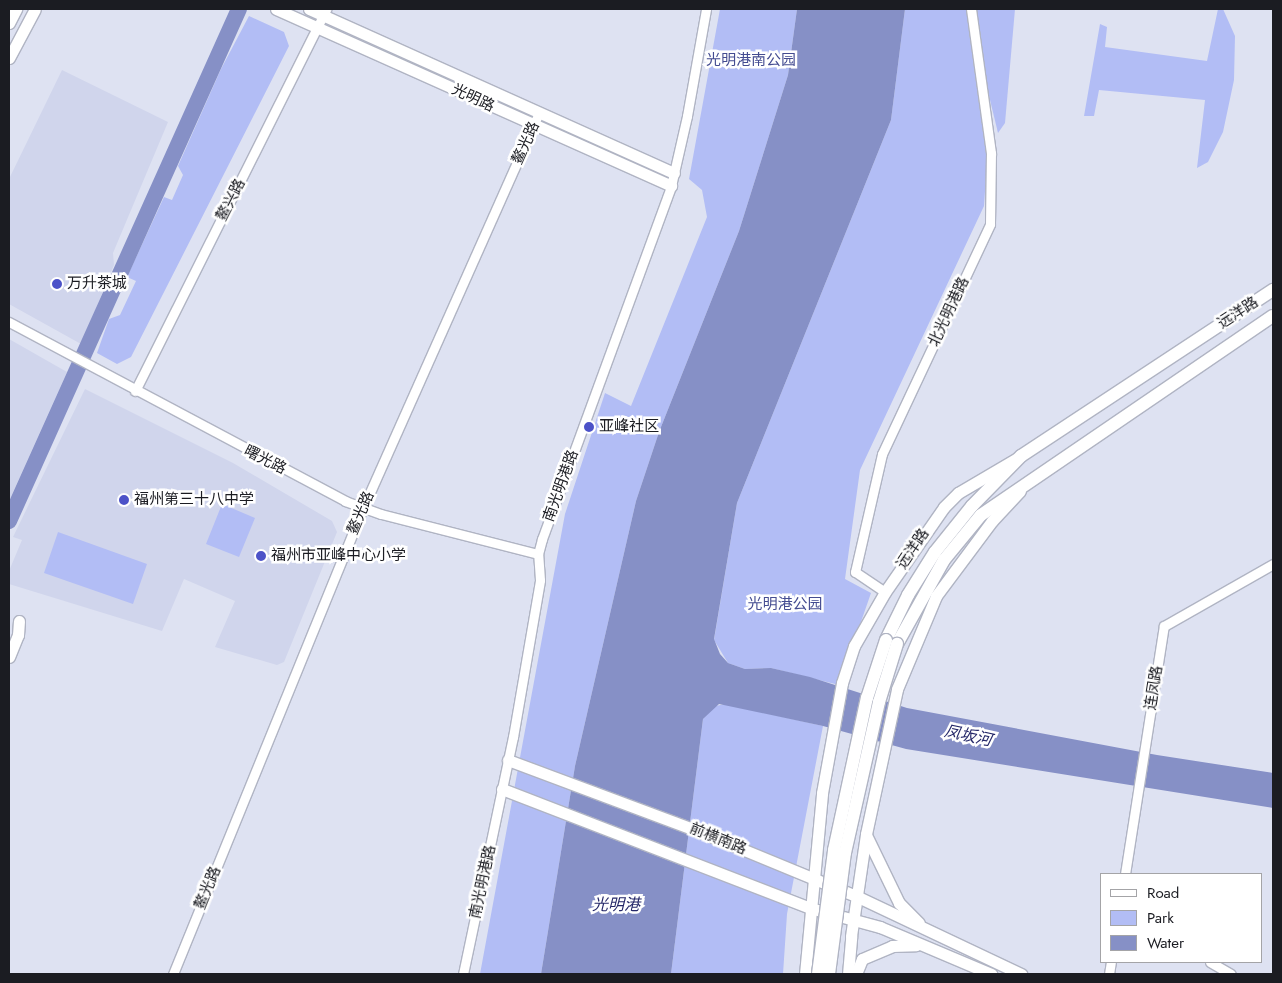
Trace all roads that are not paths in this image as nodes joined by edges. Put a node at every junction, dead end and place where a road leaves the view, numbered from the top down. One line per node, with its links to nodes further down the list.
1 (16, 9): 8 (main road)
2 (35, 9): 10 (main road)
3 (276, 9): 9 (main road, 光明路)
4 (309, 9): 7 (main road, 光明路)
5 (706, 9): 13 (street, 南光明港路)
6 (970, 9): 24 (street, 北光明港路)
7 (324, 12): 9 (street, 鳌兴路); 11 (main road, 光明路)
8 (9, 23)
9 (318, 27): 12 (main road, 光明路); 18 (street, 鳌兴路)
10 (9, 58)
11 (539, 113): 12 (street, 鳌光路); 13 (main road, 光明路)
12 (534, 126): 14 (main road, 光明路); 21 (street, 鳌光路)
13 (674, 173): 14 (street, 南光明港路)
14 (670, 186): 22 (street, 南光明港路)
15 (1273, 290): 19 (highway, 远洋路)
16 (1273, 316): 20 (highway, 远洋路)
17 (9, 322): 18 (street, 曙光路)
18 (135, 391): 21 (street, 曙光路)
19 (1021, 456): 24 (main road, 远洋路); 26 (highway)
20 (1031, 478): 26 (highway); 30 (main road, 远洋路)
21 (363, 508): 22 (street, 曙光路); 39 (street, 鳌光路)
22 (538, 554): 28 (street, 南光明港路)
23 (1273, 564): 31 (street, 连凤路)
24 (885, 592): 32 (main road, 远洋路)
25 (9, 632): 27 (main road)
26 (892, 642): 42 (highway, bridge); 43 (highway, bridge)
27 (9, 657)
28 (508, 760): 29 (street, 南光明港路); 32 (main road, 前横南路)
29 (502, 789): 34 (main road, 前横南路); 40 (street, 南光明港路)
30 (866, 834): 33 (main road, 远洋路); 36 (main road, 前横南路)
31 (1126, 873)
32 (812, 879): 33 (main road, 前横南路); 34 (main road, 远洋路)
33 (856, 896): 35 (main road, 远洋路); 36 (main road, 前横南路)
34 (810, 908): 35 (main road, 前横南路); 41 (main road, 远洋路)
35 (853, 918): 37 (main road, 前横南路); 44 (main road, 远洋路)
36 (923, 928): 47 (main road, 前横南路)
37 (918, 945): 45 (main road, 前横南路); 46 (main road, 前横南路)
38 (1212, 963): 48 (street)
39 (173, 974)
40 (463, 974)
41 (805, 974)
42 (818, 974)
43 (829, 974)
44 (848, 974)
45 (856, 974)
46 (990, 974)
47 (1021, 974)
48 (1231, 974)

